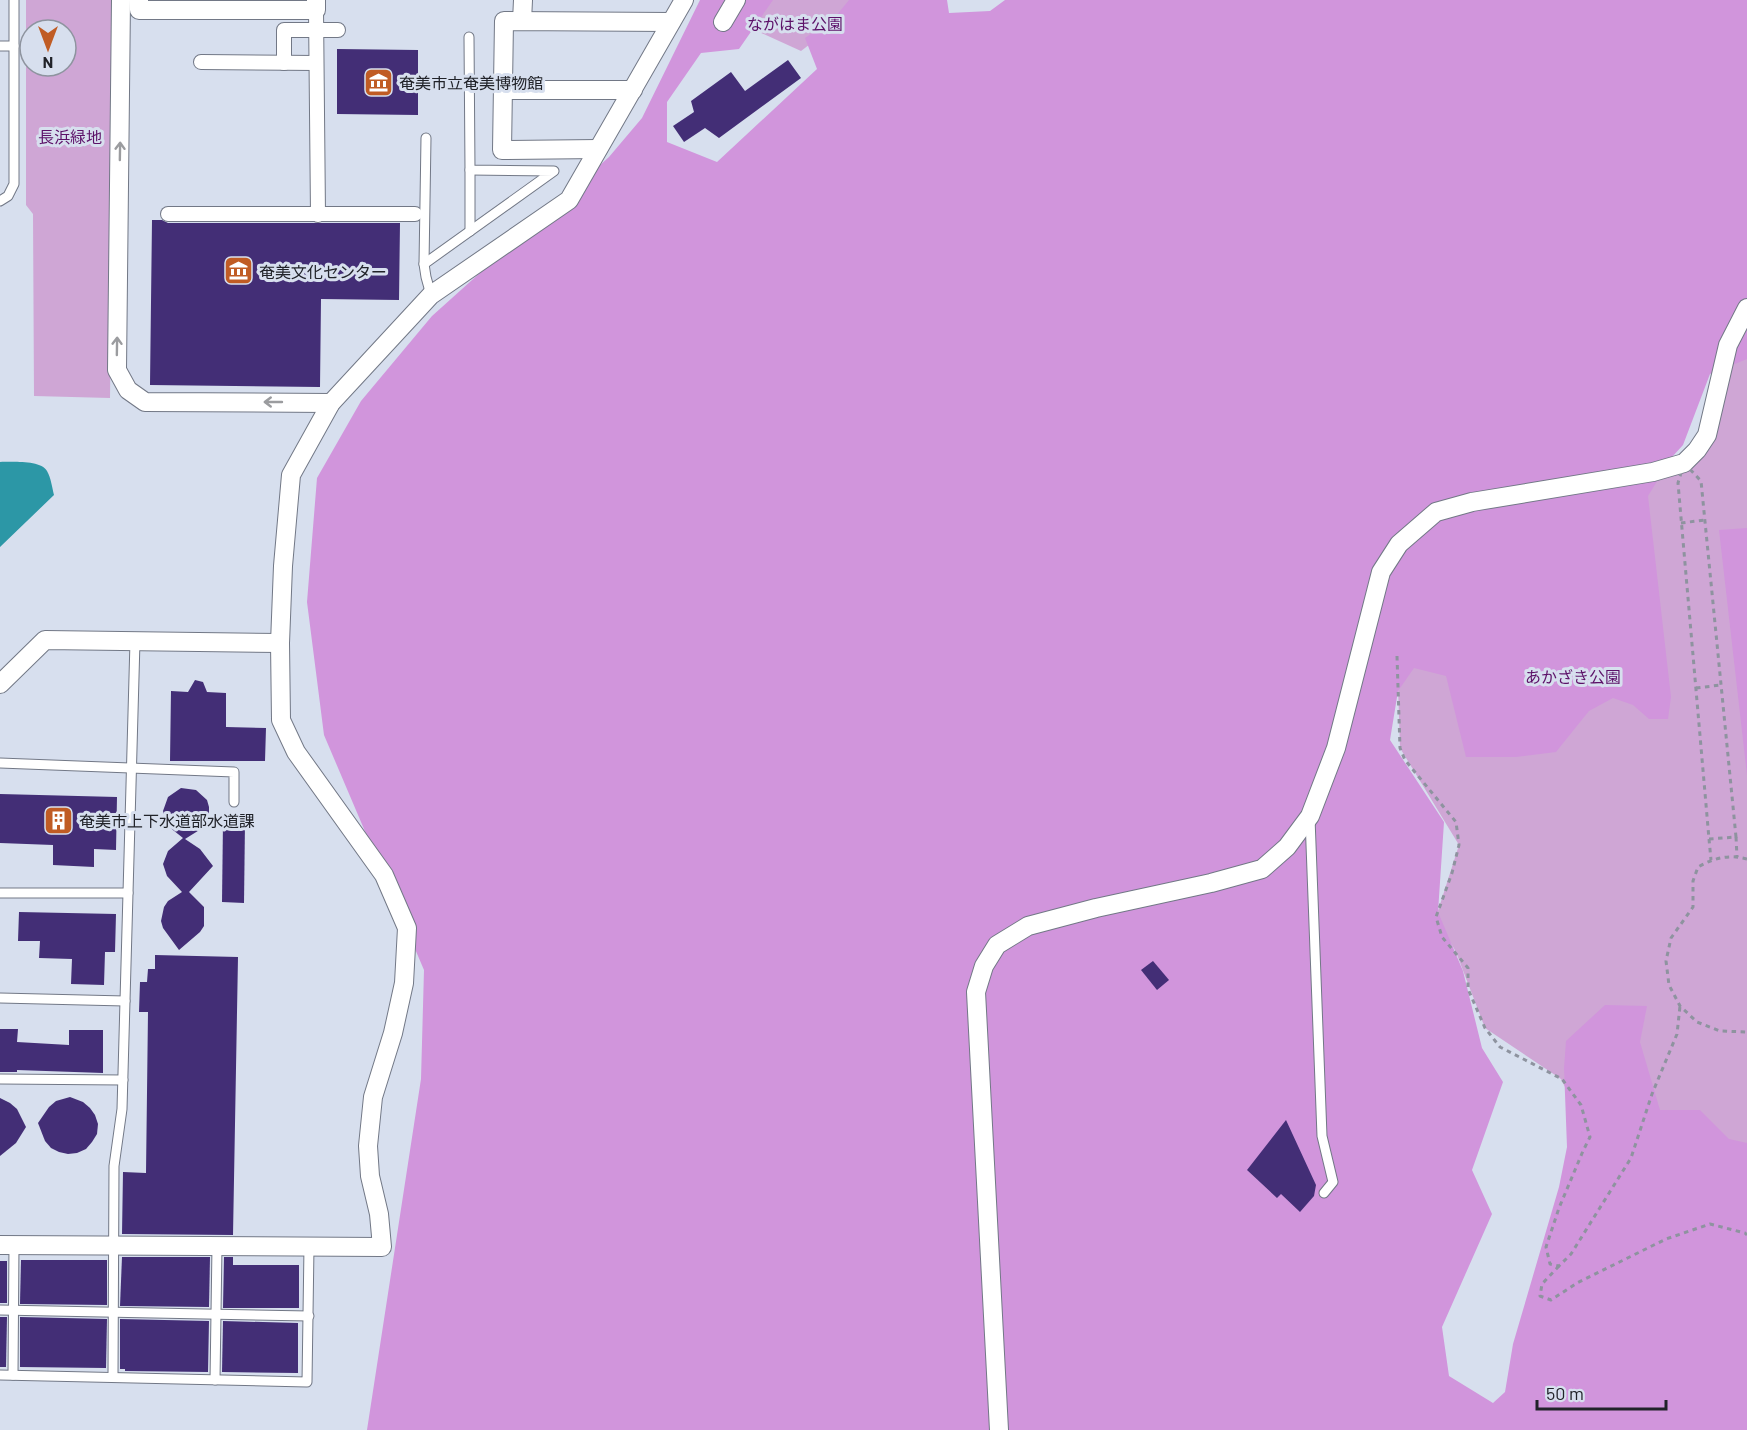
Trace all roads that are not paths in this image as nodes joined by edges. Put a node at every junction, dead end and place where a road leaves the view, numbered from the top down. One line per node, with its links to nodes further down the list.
1 (14, 0): 15 (lane)
2 (121, 0): 32 (street, one-way to 2)
3 (139, 0): 7 (street)
4 (523, 0): 8 (street)
5 (684, 0): 9 (street)
6 (736, 0): 10 (street)
7 (316, 5): 12 (street)
8 (522, 21): 9 (street); 19 (street)
9 (671, 22): 20 (street)
10 (723, 22)
11 (338, 30): 12 (street)
12 (316, 31): 17 (street); 18 (street)
13 (469, 37): 23 (lane)
14 (0, 46): 15 (lane)
15 (14, 46): 24 (lane)
16 (201, 62): 17 (street)
17 (284, 63): 18 (street)
18 (316, 63): 27 (street)
19 (503, 90): 20 (street); 22 (street)
20 (633, 90): 22 (street)
21 (426, 138): 29 (lane)
22 (598, 149): 30 (street)
23 (470, 170): 28 (lane); 28 (lane)
24 (0, 201)
25 (168, 214): 27 (street)
26 (415, 214): 27 (street)
27 (318, 215)
28 (470, 231): 29 (lane)
29 (424, 264): 30 (lane)
30 (431, 295): 32 (street)
31 (1747, 308): 39 (street)
32 (331, 403): 34 (street)
33 (135, 641): 34 (street); 35 (street); 37 (lane)
34 (280, 643): 50 (street)
35 (0, 684)
36 (0, 763): 37 (lane)
37 (133, 769): 38 (lane); 41 (lane)
38 (234, 802)
39 (1310, 816): 46 (lane); 60 (street)
40 (0, 893): 41 (lane)
41 (128, 893): 43 (lane)
42 (0, 998): 43 (lane)
43 (125, 1001): 45 (lane)
44 (0, 1078): 45 (lane)
45 (123, 1080): 48 (lane)
46 (1324, 1193)
47 (7, 1245): 48 (street); 52 (lane)
48 (113, 1246): 49 (street); 53 (lane)
49 (217, 1246): 50 (street); 54 (lane)
50 (309, 1247): 55 (lane)
51 (0, 1310): 52 (lane)
52 (14, 1310): 53 (lane); 57 (lane)
53 (113, 1312): 54 (lane); 58 (lane)
54 (216, 1314): 55 (lane); 59 (lane)
55 (309, 1316): 59 (lane)
56 (0, 1375): 57 (lane)
57 (13, 1375): 58 (lane)
58 (113, 1377): 59 (lane)
59 (215, 1380)
60 (999, 1430)

